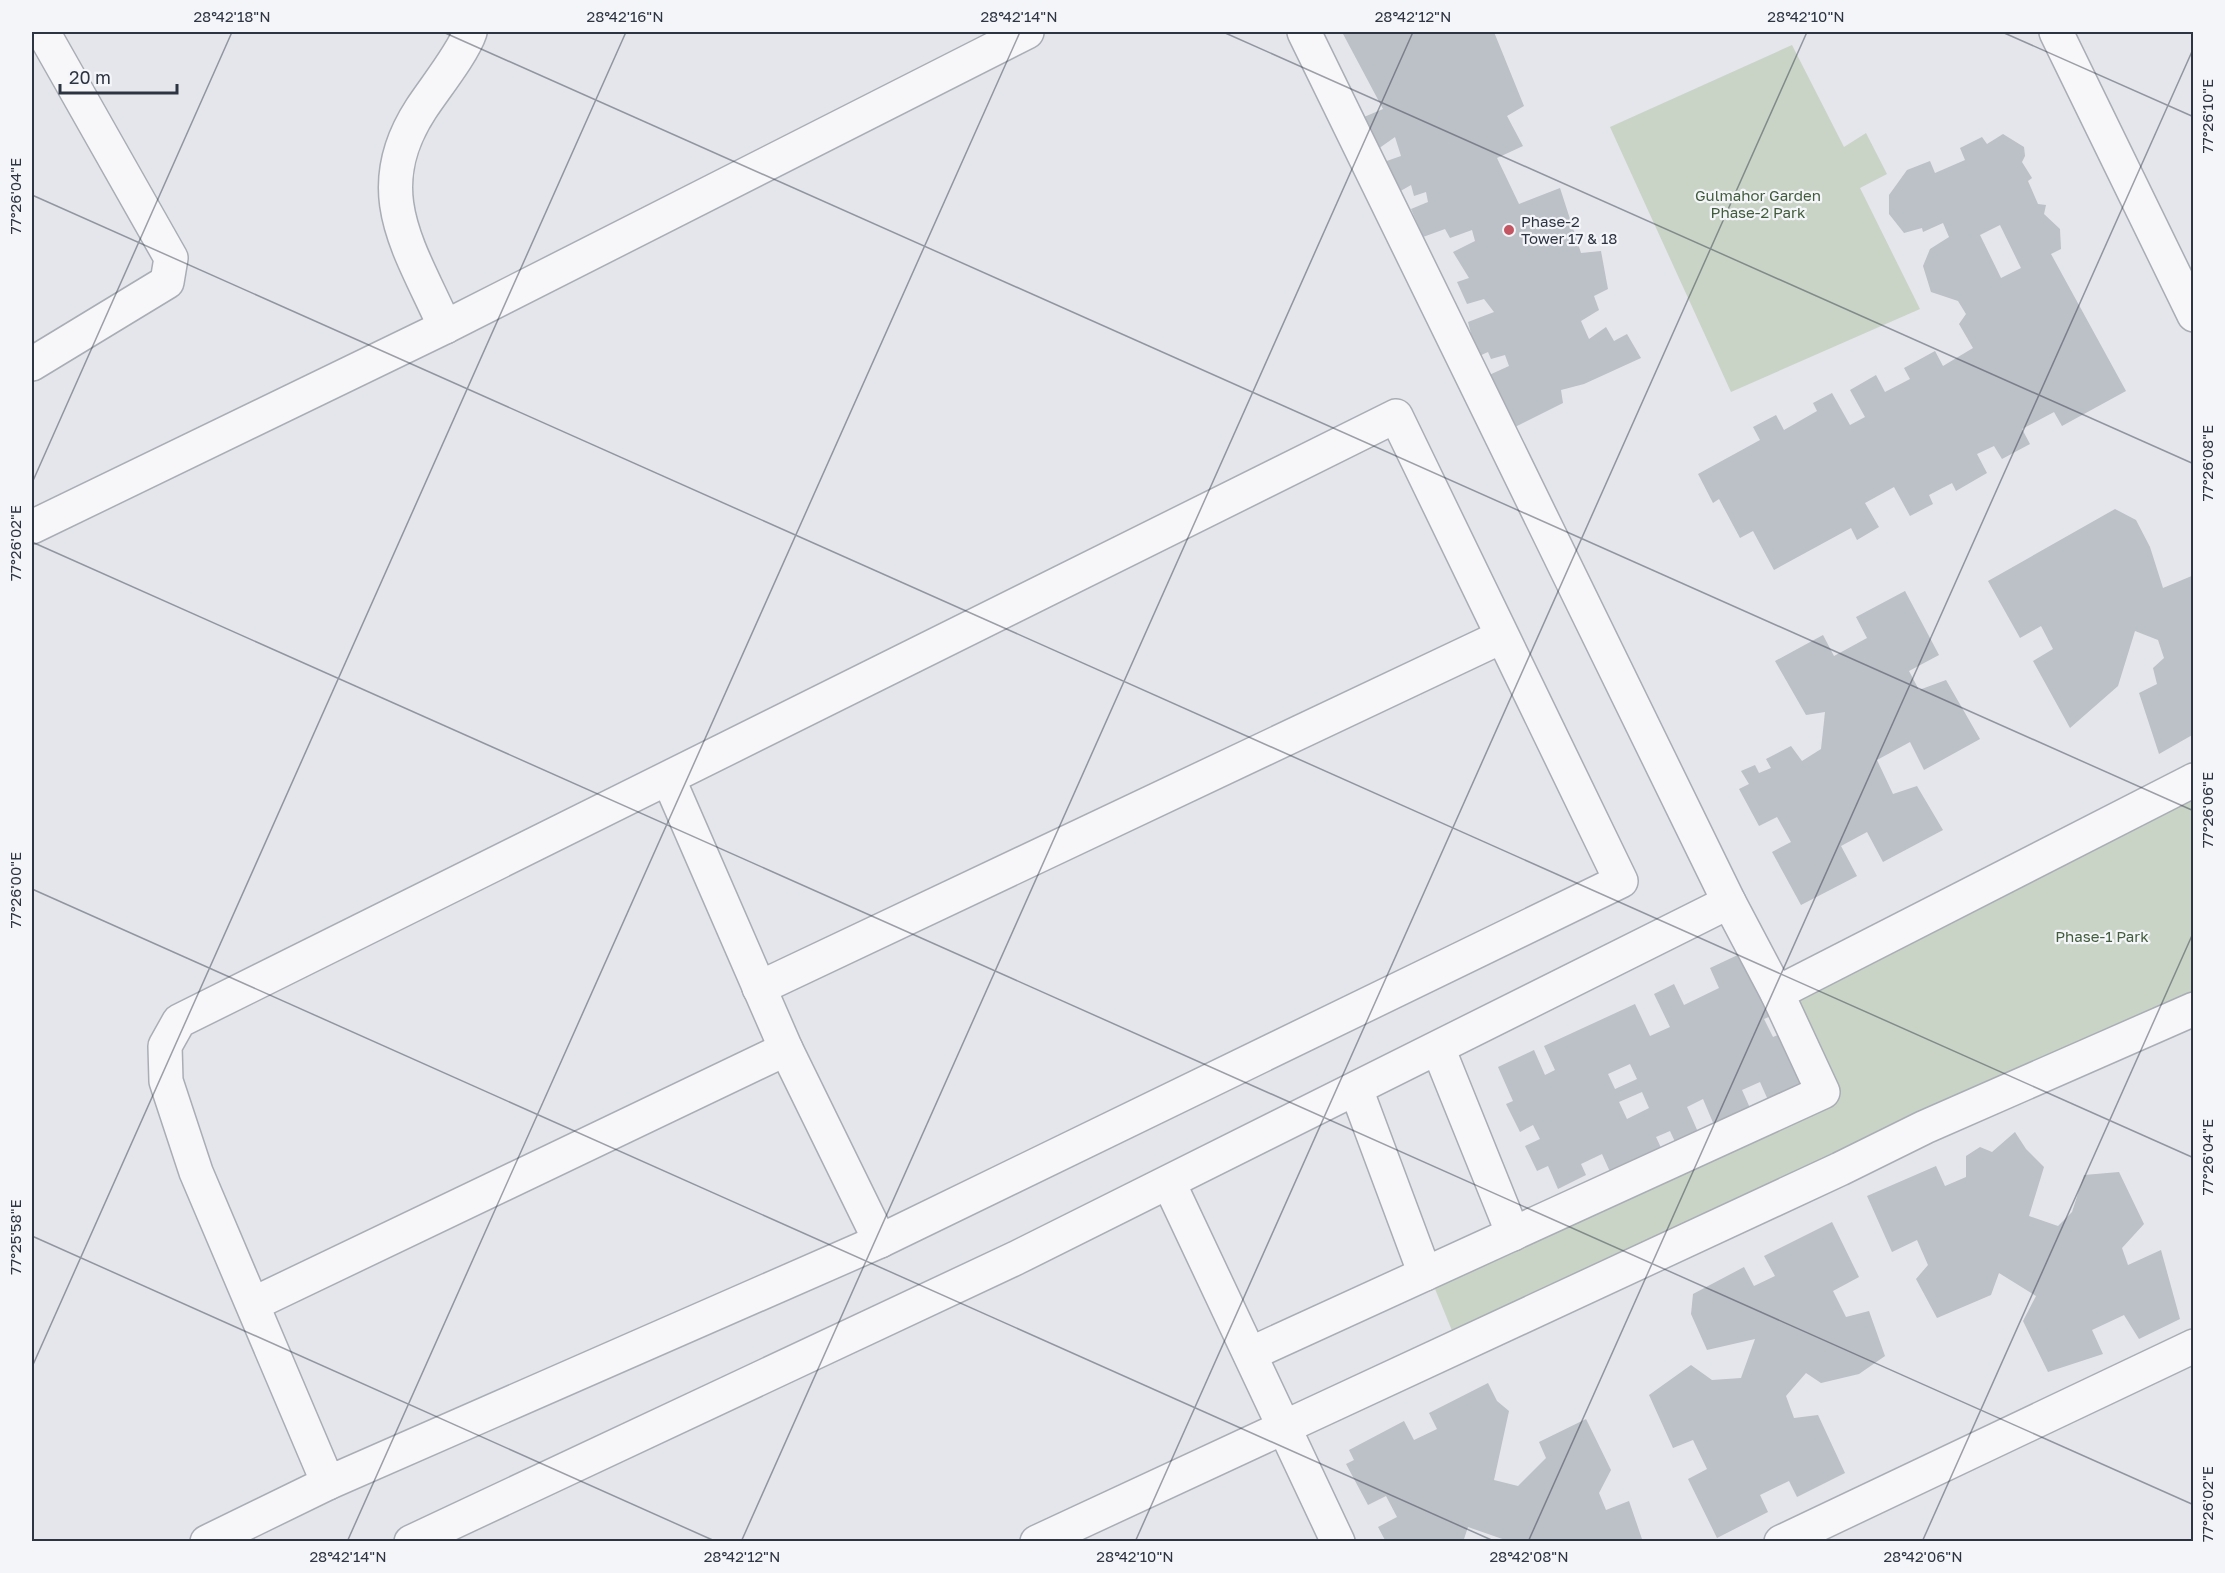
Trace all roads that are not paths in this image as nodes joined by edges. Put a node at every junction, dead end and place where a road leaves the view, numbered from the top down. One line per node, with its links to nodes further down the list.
1 (43, 32): 8 (street)
2 (470, 32): 7 (street)
3 (1027, 32): 7 (street)
4 (1304, 32): 13 (street)
5 (2056, 32): 6 (street)
6 (2193, 315)
7 (445, 327): 9 (street)
8 (32, 364)
9 (32, 527)
10 (1501, 637): 11 (street); 14 (street); 22 (street)
11 (669, 780): 14 (street); 24 (street)
12 (2193, 780): 15 (street)
13 (1729, 902): 15 (street); 17 (street)
14 (759, 988): 18 (street)
15 (1777, 993): 21 (street)
16 (2193, 1009): 27 (street)
17 (1438, 1048): 19 (street); 21 (street)
18 (786, 1049): 22 (street); 24 (street)
19 (1356, 1089): 20 (street); 23 (street)
20 (1168, 1183): 26 (street); 30 (street)
21 (1513, 1234): 23 (street)
22 (880, 1242): 28 (street)
23 (1425, 1274): 26 (street)
24 (252, 1304): 28 (street)
25 (2193, 1346): 33 (street)
26 (1250, 1354): 27 (street)
27 (1284, 1429): 31 (street); 32 (street)
28 (328, 1483): 29 (street)
29 (207, 1542)
30 (411, 1542)
31 (1037, 1542)
32 (1338, 1542)
33 (1781, 1542)

